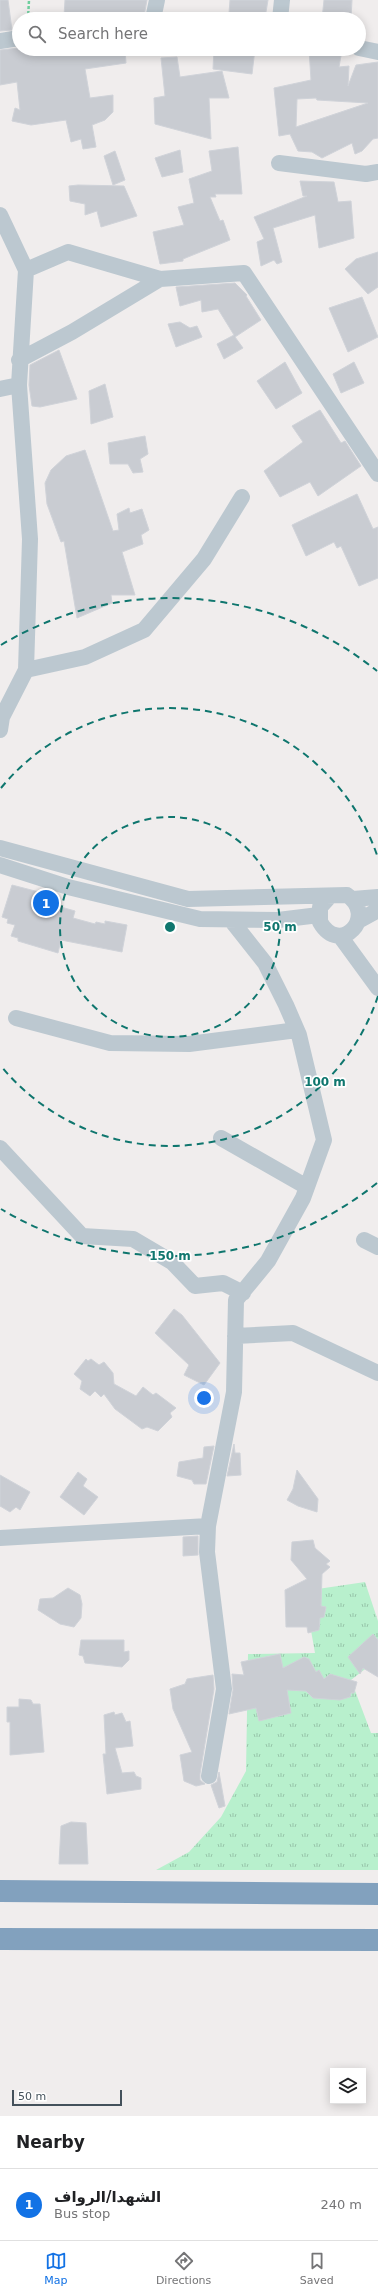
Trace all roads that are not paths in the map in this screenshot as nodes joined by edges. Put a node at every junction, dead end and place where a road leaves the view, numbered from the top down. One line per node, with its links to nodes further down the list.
1 (157, 0): 3 (street)
2 (282, 0): 4 (street)
3 (154, 12)
4 (281, 12)
5 (12, 39): 6 (street)
6 (0, 41)
7 (366, 49): 8 (street)
8 (378, 52)
9 (279, 163): 10 (street)
10 (378, 172)
11 (0, 215): 12 (street)
12 (26, 270): 13 (street); 14 (street)
13 (160, 279): 14 (street); 17 (street)
14 (19, 360): 15 (street)
15 (19, 385): 16 (street); 19 (street)
16 (0, 389)
17 (378, 474)
18 (242, 497): 19 (street)
19 (26, 670): 20 (street)
20 (1, 721)
21 (0, 848): 23 (street)
22 (0, 865): 28 (street)
23 (330, 896): 25 (street); 27 (street)
24 (378, 897): 25 (street)
25 (353, 899): 29 (street)
26 (378, 910): 29 (street)
27 (319, 915): 28 (street); 30 (street)
28 (231, 920): 33 (street)
29 (360, 920): 30 (street)
30 (340, 936): 31 (street)
31 (378, 988)
32 (16, 1018): 33 (street)
33 (297, 1030): 36 (street)
34 (222, 1138): 36 (street)
35 (0, 1148): 39 (street)
36 (307, 1187): 39 (street)
37 (364, 1240): 38 (street)
38 (378, 1247)
39 (242, 1293): 40 (street)
40 (236, 1336): 41 (street); 42 (street)
41 (378, 1373)
42 (208, 1526): 43 (street); 44 (street)
43 (0, 1538)
44 (209, 1776)
45 (0, 1891): 46 (highway)
46 (378, 1894)
47 (0, 1939): 48 (highway)
48 (378, 1940)

